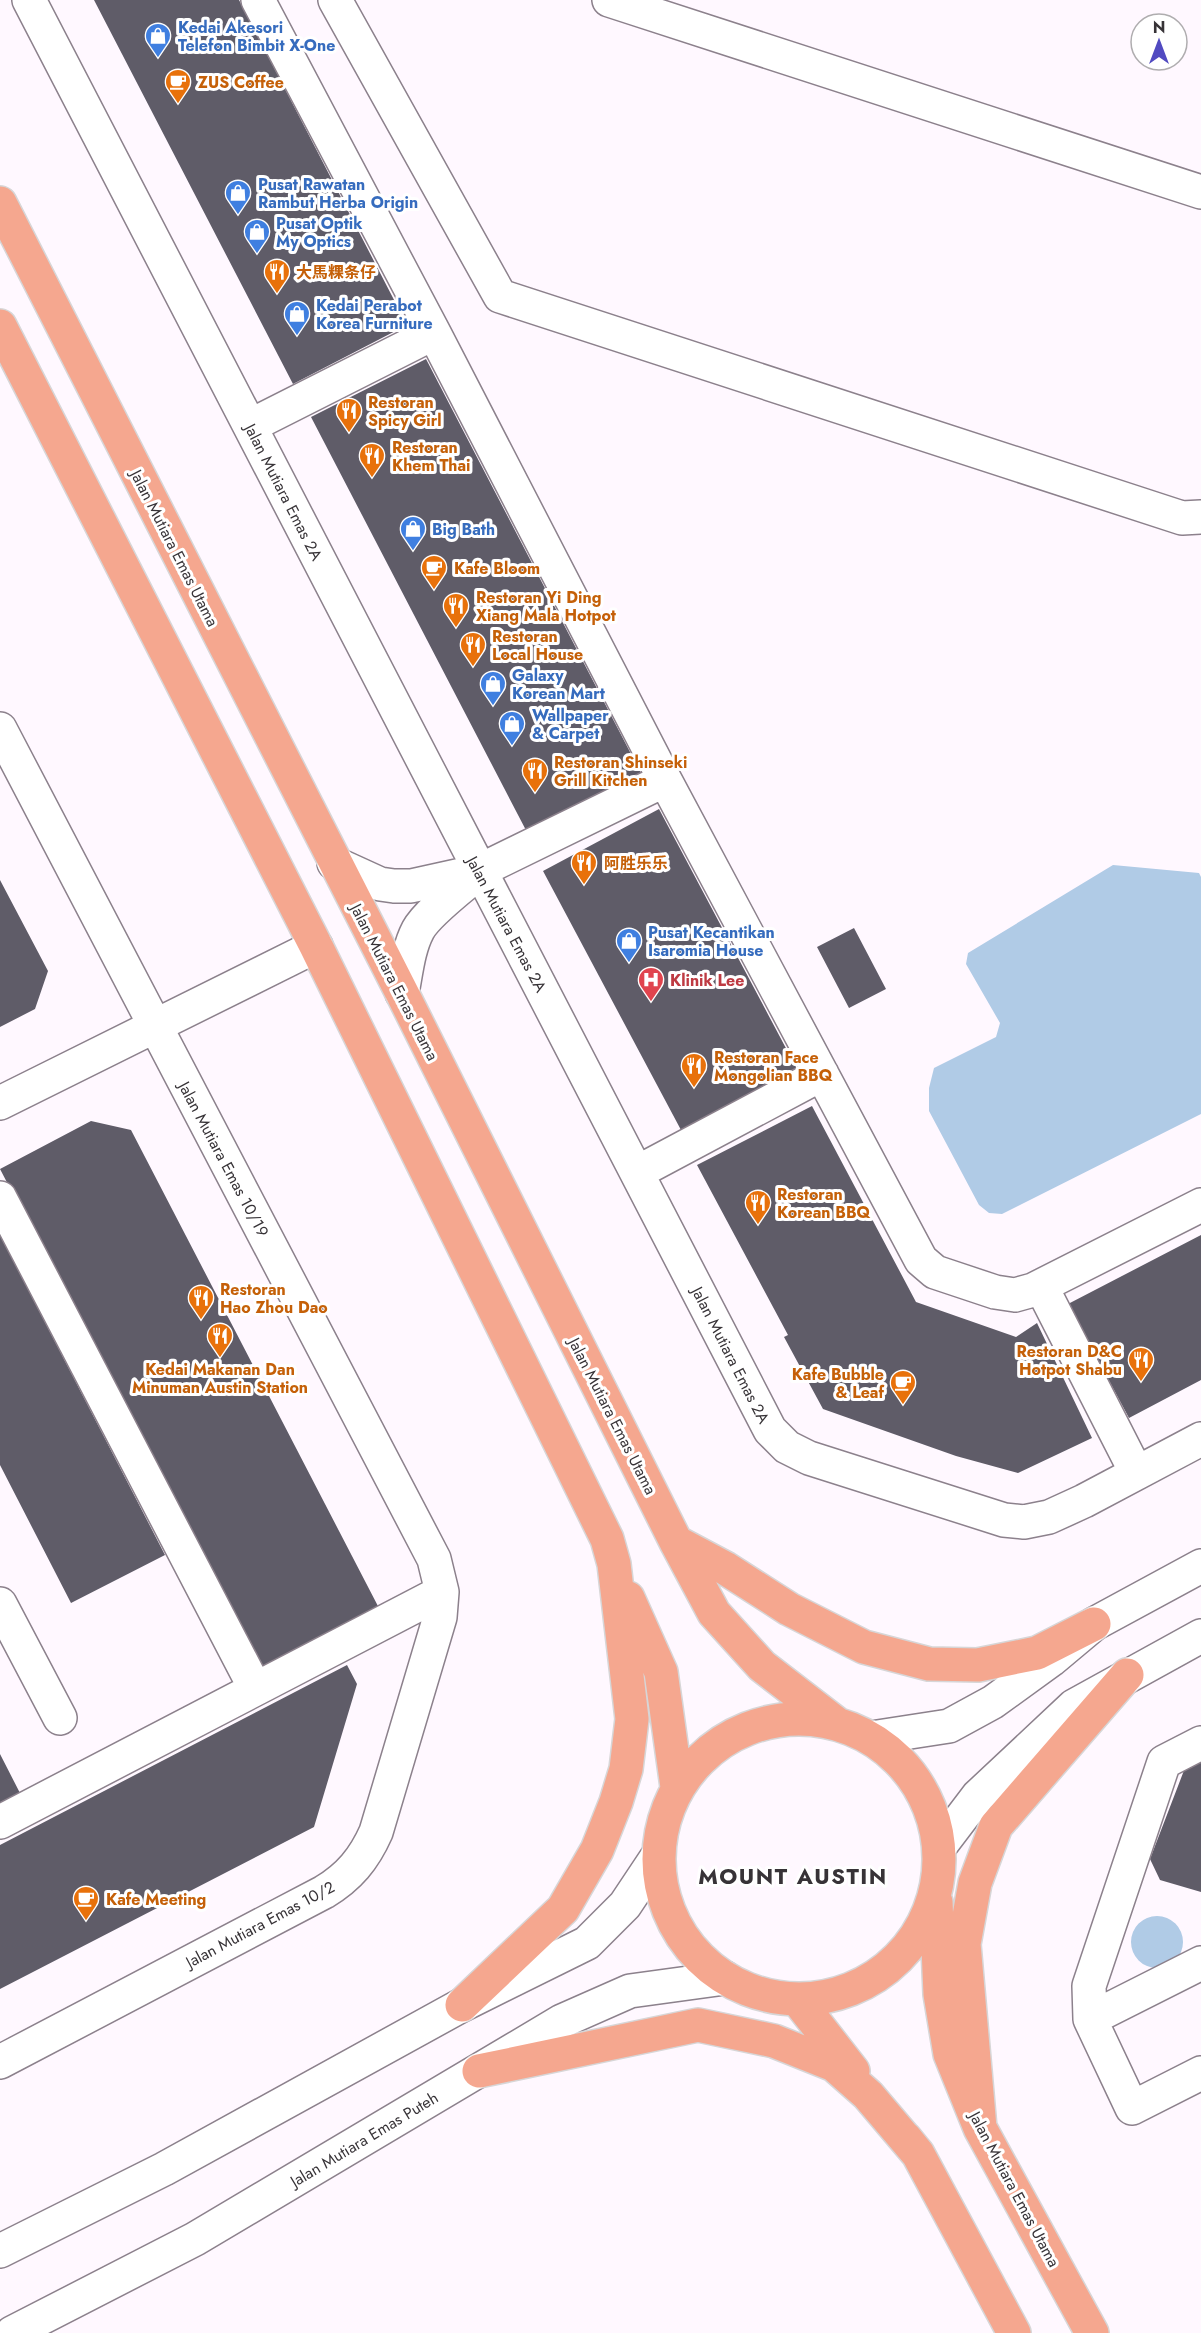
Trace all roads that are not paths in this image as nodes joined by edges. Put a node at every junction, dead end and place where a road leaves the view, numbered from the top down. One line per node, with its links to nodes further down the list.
1 (29, 0): 10 (street, Jalan Mutiara Emas 2A)
2 (258, 0): 9 (street)
3 (335, 0): 11 (street)
4 (609, 0): 5 (street)
5 (691, 13): 6 (street)
6 (1201, 192)
7 (0, 203): 14 (main road, Jalan Mutiara Emas Utama)
8 (0, 326): 16 (main road)
9 (434, 333): 10 (street); 13 (street)
10 (250, 426): 15 (street, Jalan Mutiara Emas 2A)
11 (1201, 517)
12 (0, 729): 18 (street, Jalan Mutiara Emas 10/19)
13 (665, 780): 15 (street); 19 (street)
14 (334, 863): 15 (street); 17 (main road, Jalan Mutiara Emas Utama)
15 (480, 872): 17 (street); 21 (street, Jalan Mutiara Emas 2A)
16 (316, 946): 18 (street); 28 (main road)
17 (402, 993): 27 (main road, Jalan Mutiara Emas Utama)
18 (155, 1026): 20 (street); 30 (street, Jalan Mutiara Emas 10/19)
19 (822, 1074): 21 (street); 24 (street)
20 (0, 1103)
21 (638, 1172): 26 (street, Jalan Mutiara Emas 2A)
22 (0, 1198): 35 (street)
23 (1201, 1205): 24 (street)
24 (1041, 1286): 26 (street)
25 (1201, 1439): 26 (street, Jalan Mutiara Emas 2A)
26 (1136, 1472)
27 (676, 1542): 32 (main road); 37 (main road, Jalan Mutiara Emas Utama)
28 (614, 1563): 40 (main road); 48 (main road)
29 (1201, 1566): 32 (street)
30 (442, 1592): 35 (street); 50 (street, Jalan Mutiara Emas 10/2)
31 (0, 1604): 36 (street)
32 (1094, 1624): 38 (street)
33 (1201, 1636): 34 (street)
34 (1127, 1675): 42 (street); 53 (main road)
35 (255, 1688): 41 (street)
36 (60, 1718)
37 (836, 1723): 38 (main road); 40 (main road)
38 (871, 1737): 42 (main road)
39 (1201, 1743): 49 (street)
40 (677, 1787): 43 (main road)
41 (0, 1822)
42 (940, 1846): 44 (main road)
43 (657, 1857): 46 (main road); 48 (street)
44 (936, 1897): 47 (main road); 53 (main road, Jalan Mutiara Emas Utama)
45 (1201, 1963): 49 (street)
46 (725, 1978): 47 (main road); 51 (street, Jalan Mutiara Emas Puteh)
47 (797, 1999): 54 (main road)
48 (462, 2005): 55 (street)
49 (1090, 2019): 52 (street)
50 (0, 2062)
51 (480, 2071): 54 (main road); 56 (street, Jalan Mutiara Emas Puteh)
52 (1201, 2073)
53 (980, 2128): 58 (main road, Jalan Mutiara Emas Utama)
54 (918, 2154): 57 (main road)
55 (0, 2251)
56 (12, 2333)
57 (1014, 2333)
58 (1092, 2333)

